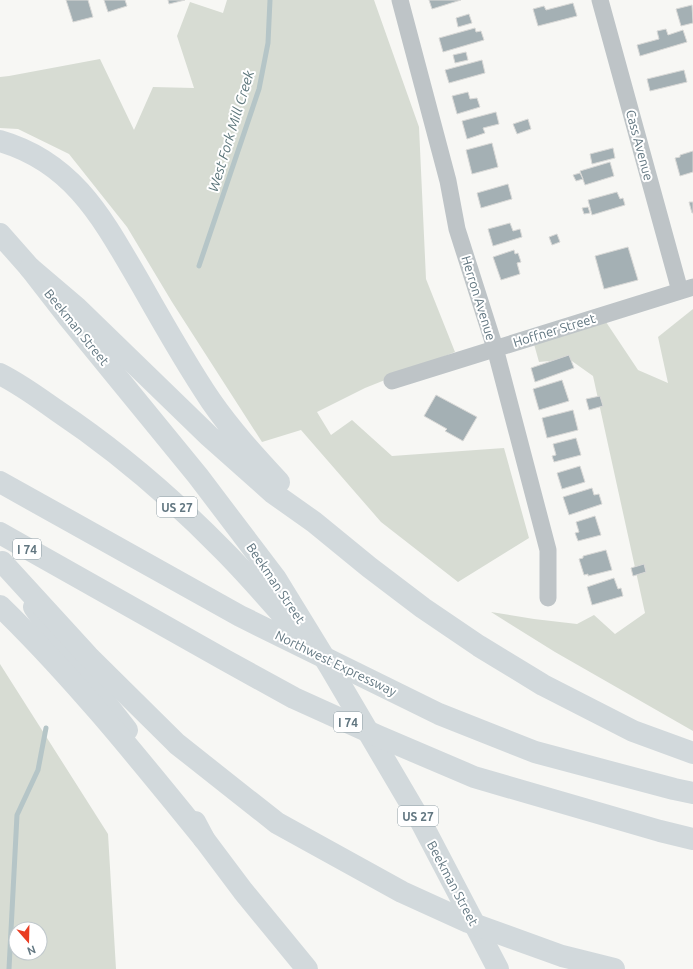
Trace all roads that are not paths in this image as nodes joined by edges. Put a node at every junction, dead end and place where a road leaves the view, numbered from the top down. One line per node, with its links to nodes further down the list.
1 (400, 0): 7 (street, Herron Avenue)
2 (600, 0): 6 (street, Cass Avenue)
3 (0, 141): 11 (main road)
4 (0, 234): 5 (main road, Beekman Street)
5 (30, 268): 11 (main road); 16 (main road, Beekman Street)
6 (686, 289): 7 (street, Hoffner Street)
7 (495, 348): 9 (street, Hoffner Street); 14 (street, Herron Avenue)
8 (0, 374): 16 (main road, US 27)
9 (392, 381)
10 (0, 482): 18 (main road, Northwest Expressway)
11 (314, 522): 17 (main road)
12 (0, 533): 20 (main road, I 74)
13 (1, 560): 19 (main road); 23 (main road)
14 (548, 598)
15 (0, 606): 19 (main road)
16 (330, 668): 22 (main road, Beekman Street / US 27)
17 (693, 753)
18 (693, 793)
19 (204, 839): 21 (main road)
20 (693, 839)
21 (307, 969)
22 (498, 969)
23 (614, 969)

